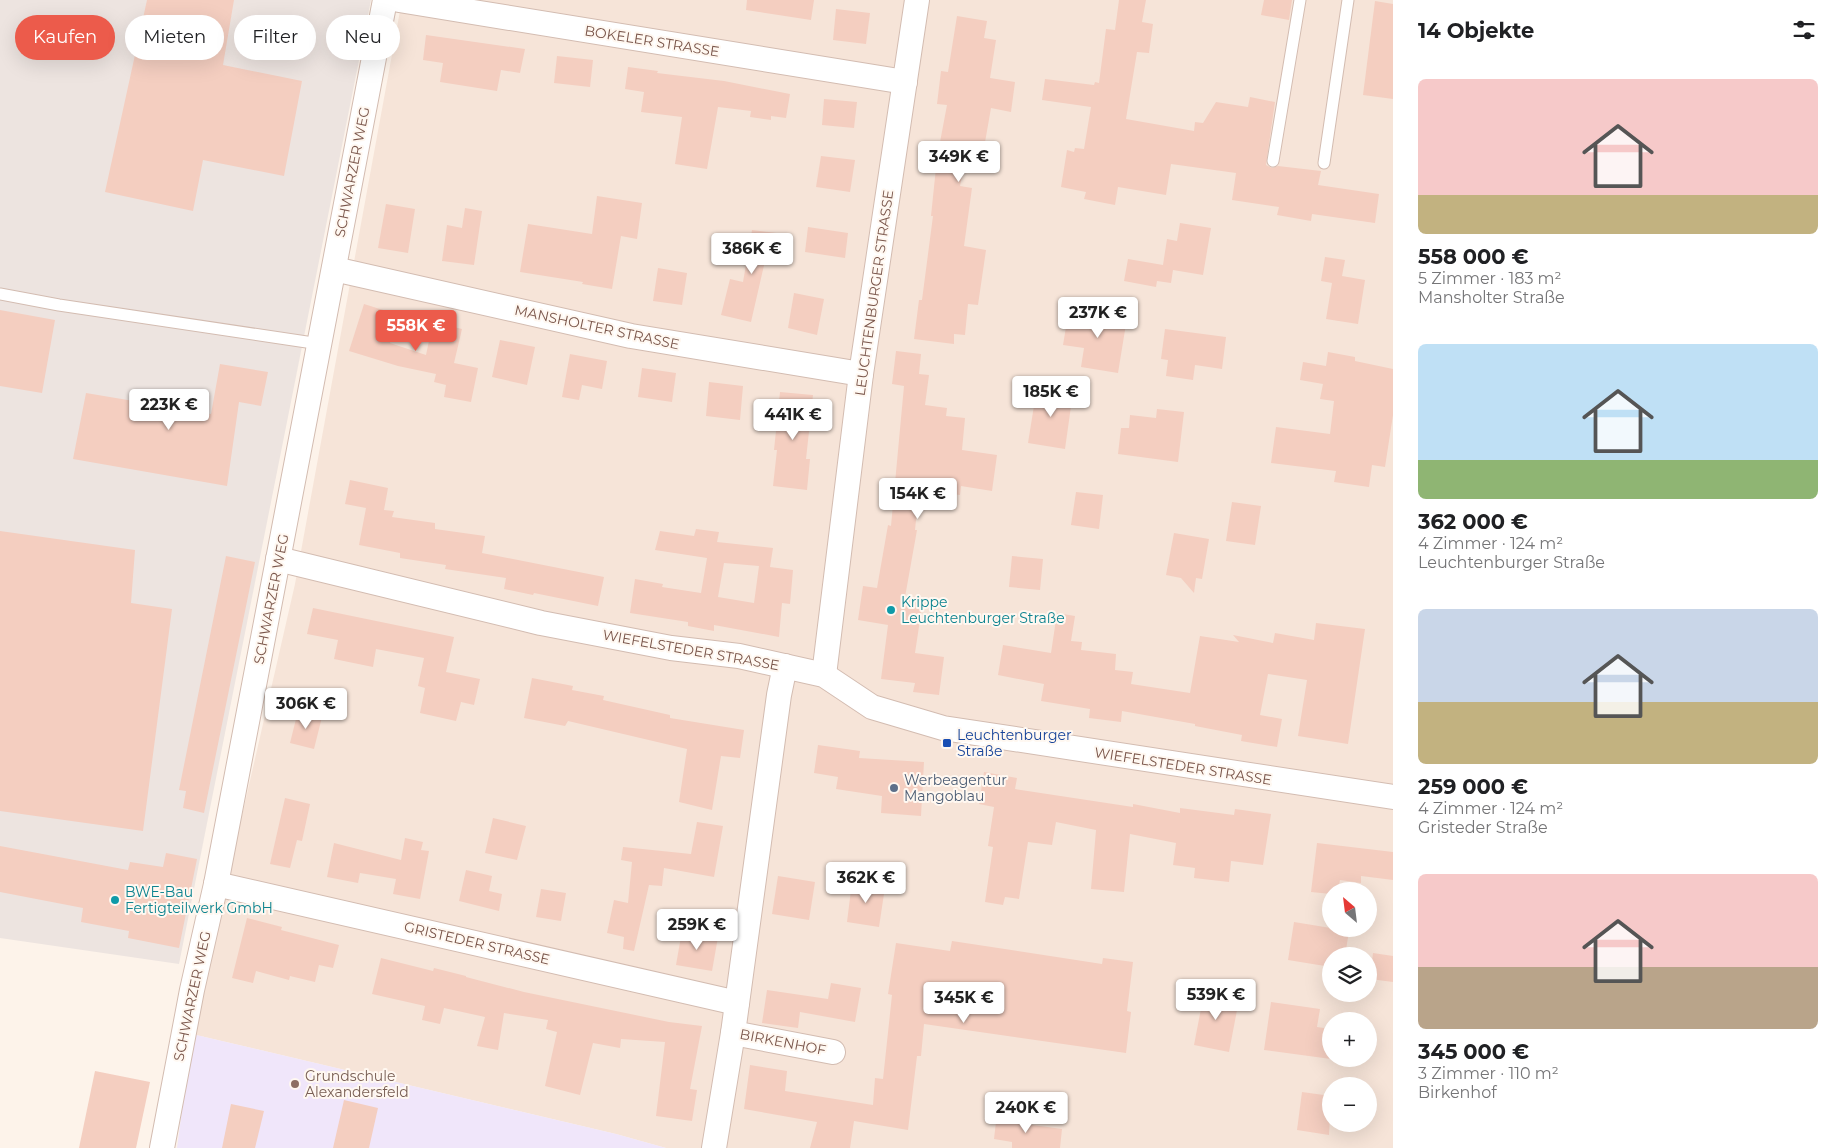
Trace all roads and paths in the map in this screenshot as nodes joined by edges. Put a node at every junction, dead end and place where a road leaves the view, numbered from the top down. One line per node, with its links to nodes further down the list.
1 (384, 0): 9 (street, SCHWARZER WEG)
2 (399, 0): 6 (street, BOKELER STRASSE)
3 (917, 0): 6 (street, LEUCHTENBURGER STRASSE)
4 (1300, 0): 7 (lane)
5 (1348, 0): 8 (lane)
6 (905, 82): 12 (street, LEUCHTENBURGER STRASSE)
7 (1273, 161)
8 (1324, 163)
9 (334, 269): 11 (street, SCHWARZER WEG); 12 (street, MANSHOLTER STRASSE)
10 (0, 294): 11 (lane)
11 (320, 344): 13 (street, SCHWARZER WEG)
12 (862, 374): 15 (street, LEUCHTENBURGER STRASSE)
13 (278, 559): 14 (street, WIEFELSTEDER STRASSE); 17 (street, SCHWARZER WEG)
14 (785, 666): 15 (street, WIEFELSTEDER STRASSE); 18 (street)
15 (824, 675): 16 (street, WIEFELSTEDER STRASSE)
16 (1393, 797)
17 (216, 884): 18 (street, GRISTEDER STRASSE); 21 (street, SCHWARZER WEG)
18 (737, 1003): 19 (street)
19 (733, 1033): 20 (street, BIRKENHOF); 22 (street)
20 (833, 1052)
21 (162, 1148)
22 (714, 1148)

